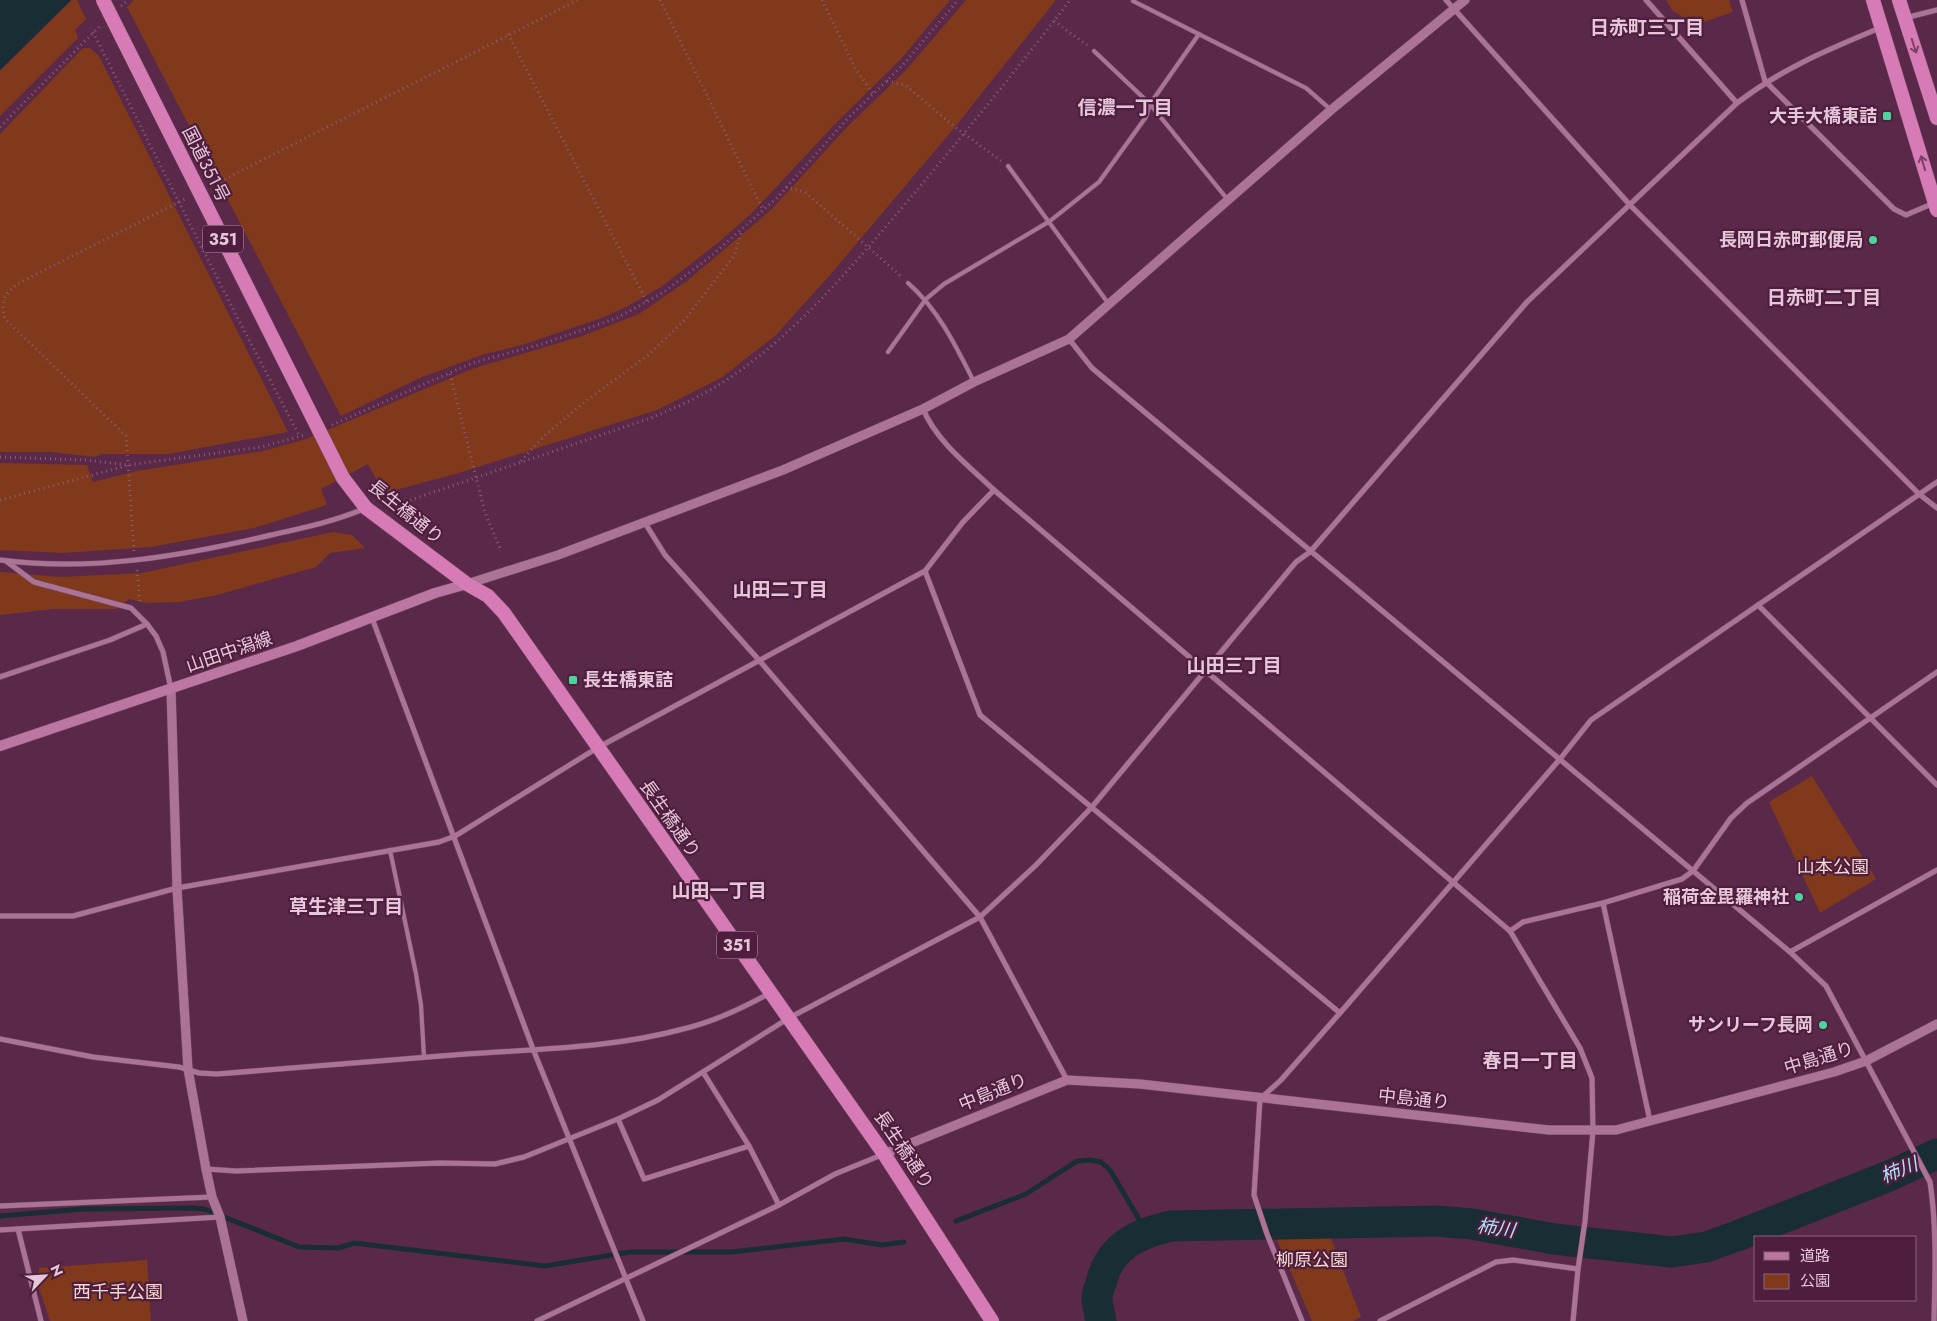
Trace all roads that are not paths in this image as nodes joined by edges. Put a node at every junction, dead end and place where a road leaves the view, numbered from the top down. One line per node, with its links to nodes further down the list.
1 (103, 0): 32 (highway, 国道351号 / 351, bridge)
2 (1446, 0): 9 (street)
3 (1465, 0): 9 (street)
4 (1646, 0): 16 (street)
5 (1742, 0): 15 (street)
6 (1873, 0): 12 (highway)
7 (1899, 0): 11 (highway)
8 (1133, 1): 13 (lane)
9 (1455, 9): 18 (street); 22 (street)
10 (1937, 10): 11 (street)
11 (1904, 18): 19 (highway, one-way to 19)
12 (1883, 26): 15 (street); 23 (highway, one-way to 12)
13 (1199, 34): 17 (lane); 18 (lane)
14 (1094, 51): 17 (lane)
15 (1765, 81): 16 (street); 23 (street)
16 (1737, 103): 22 (street)
17 (1150, 104): 21 (lane); 24 (lane)
18 (1331, 110): 21 (street)
19 (1937, 118)
20 (1008, 166): 24 (lane)
21 (1229, 201): 27 (street)
22 (1630, 206): 35 (street); 39 (street)
23 (1936, 206)
24 (1050, 221): 26 (lane); 27 (lane)
25 (908, 283): 26 (lane)
26 (926, 299): 29 (lane); 30 (lane)
27 (1108, 303): 28 (street)
28 (1068, 340): 30 (street); 39 (street)
29 (888, 352)
30 (974, 382): 31 (street)
31 (923, 409): 34 (street); 38 (street)
32 (344, 478): 36 (highway, 長生橋通り / 351)
33 (1937, 482): 35 (street)
34 (994, 490): 41 (street); 47 (street)
35 (1919, 494): 37 (street); 43 (street)
36 (366, 508): 40 (street); 42 (highway, 長生橋通り / 351)
37 (1937, 508)
38 (646, 523): 42 (street); 46 (street)
39 (1310, 552): 47 (street); 54 (street)
40 (3, 561): 45 (street)
41 (925, 571): 46 (street); 56 (street)
42 (467, 584): 44 (main road, 山田中潟線); 53 (highway, 長生橋通り / 351)
43 (1758, 605): 51 (street); 54 (street)
44 (372, 617): 50 (main road, 山田中潟線); 57 (street)
45 (147, 624): 49 (street); 50 (street)
46 (758, 659): 53 (street); 65 (street)
47 (1204, 672): 56 (street); 61 (street)
48 (1937, 672): 51 (street)
49 (0, 677)
50 (171, 689): 52 (main road, 山田中潟線); 62 (street)
51 (1870, 718): 55 (street); 60 (street)
52 (0, 746)
53 (596, 748): 57 (street); 68 (highway, 長生橋通り / 351)
54 (1560, 759): 60 (street); 61 (street)
55 (1937, 785)
56 (1091, 808): 65 (street); 69 (street)
57 (455, 836): 58 (street); 73 (street)
58 (390, 850): 62 (street); 74 (lane)
59 (1937, 870): 67 (street)
60 (1693, 871): 63 (street); 67 (street)
61 (1453, 882): 66 (street); 69 (street)
62 (177, 888): 64 (street); 76 (street)
63 (1603, 903): 66 (street); 81 (street)
64 (0, 916)
65 (980, 917): 70 (street); 78 (street)
66 (1510, 931): 82 (street)
67 (1790, 952): 75 (street)
68 (771, 993): 70 (highway, 長生橋通り / 351); 73 (street)
69 (1340, 1013): 79 (street)
70 (789, 1018): 77 (street); 85 (highway, 長生橋通り / 351)
71 (1937, 1024): 75 (street, 中島通り)
72 (0, 1040): 76 (street)
73 (532, 1049): 74 (street); 83 (street)
74 (424, 1057): 76 (street)
75 (1866, 1061): 81 (street, 中島通り); 87 (street)
76 (188, 1069): 86 (street)
77 (703, 1072): 80 (street); 84 (street)
78 (1066, 1080): 79 (street, 中島通り); 85 (street, 中島通り)
79 (1260, 1099): 82 (street, 中島通り); 101 (street)
80 (618, 1119): 83 (street); 84 (street)
81 (1650, 1121): 82 (street, 中島通り)
82 (1592, 1131): 94 (street)
83 (568, 1140): 86 (street); 95 (street)
84 (749, 1146): 89 (street)
85 (884, 1154): 89 (street); 96 (highway, 長生橋通り / 351)
86 (206, 1169): 88 (street)
87 (1935, 1197): 104 (street)
88 (212, 1198): 90 (street); 91 (street)
89 (778, 1205): 95 (street)
90 (0, 1206)
91 (220, 1217): 92 (street); 98 (street)
92 (18, 1229): 93 (street); 97 (street)
93 (0, 1230)
94 (1578, 1266): 102 (street); 103 (street)
95 (626, 1280): 99 (street); 100 (street)
96 (988, 1320)
97 (41, 1321)
98 (243, 1321)
99 (537, 1321)
100 (643, 1321)
101 (1302, 1321)
102 (1380, 1321)
103 (1573, 1321)
104 (1934, 1321)

